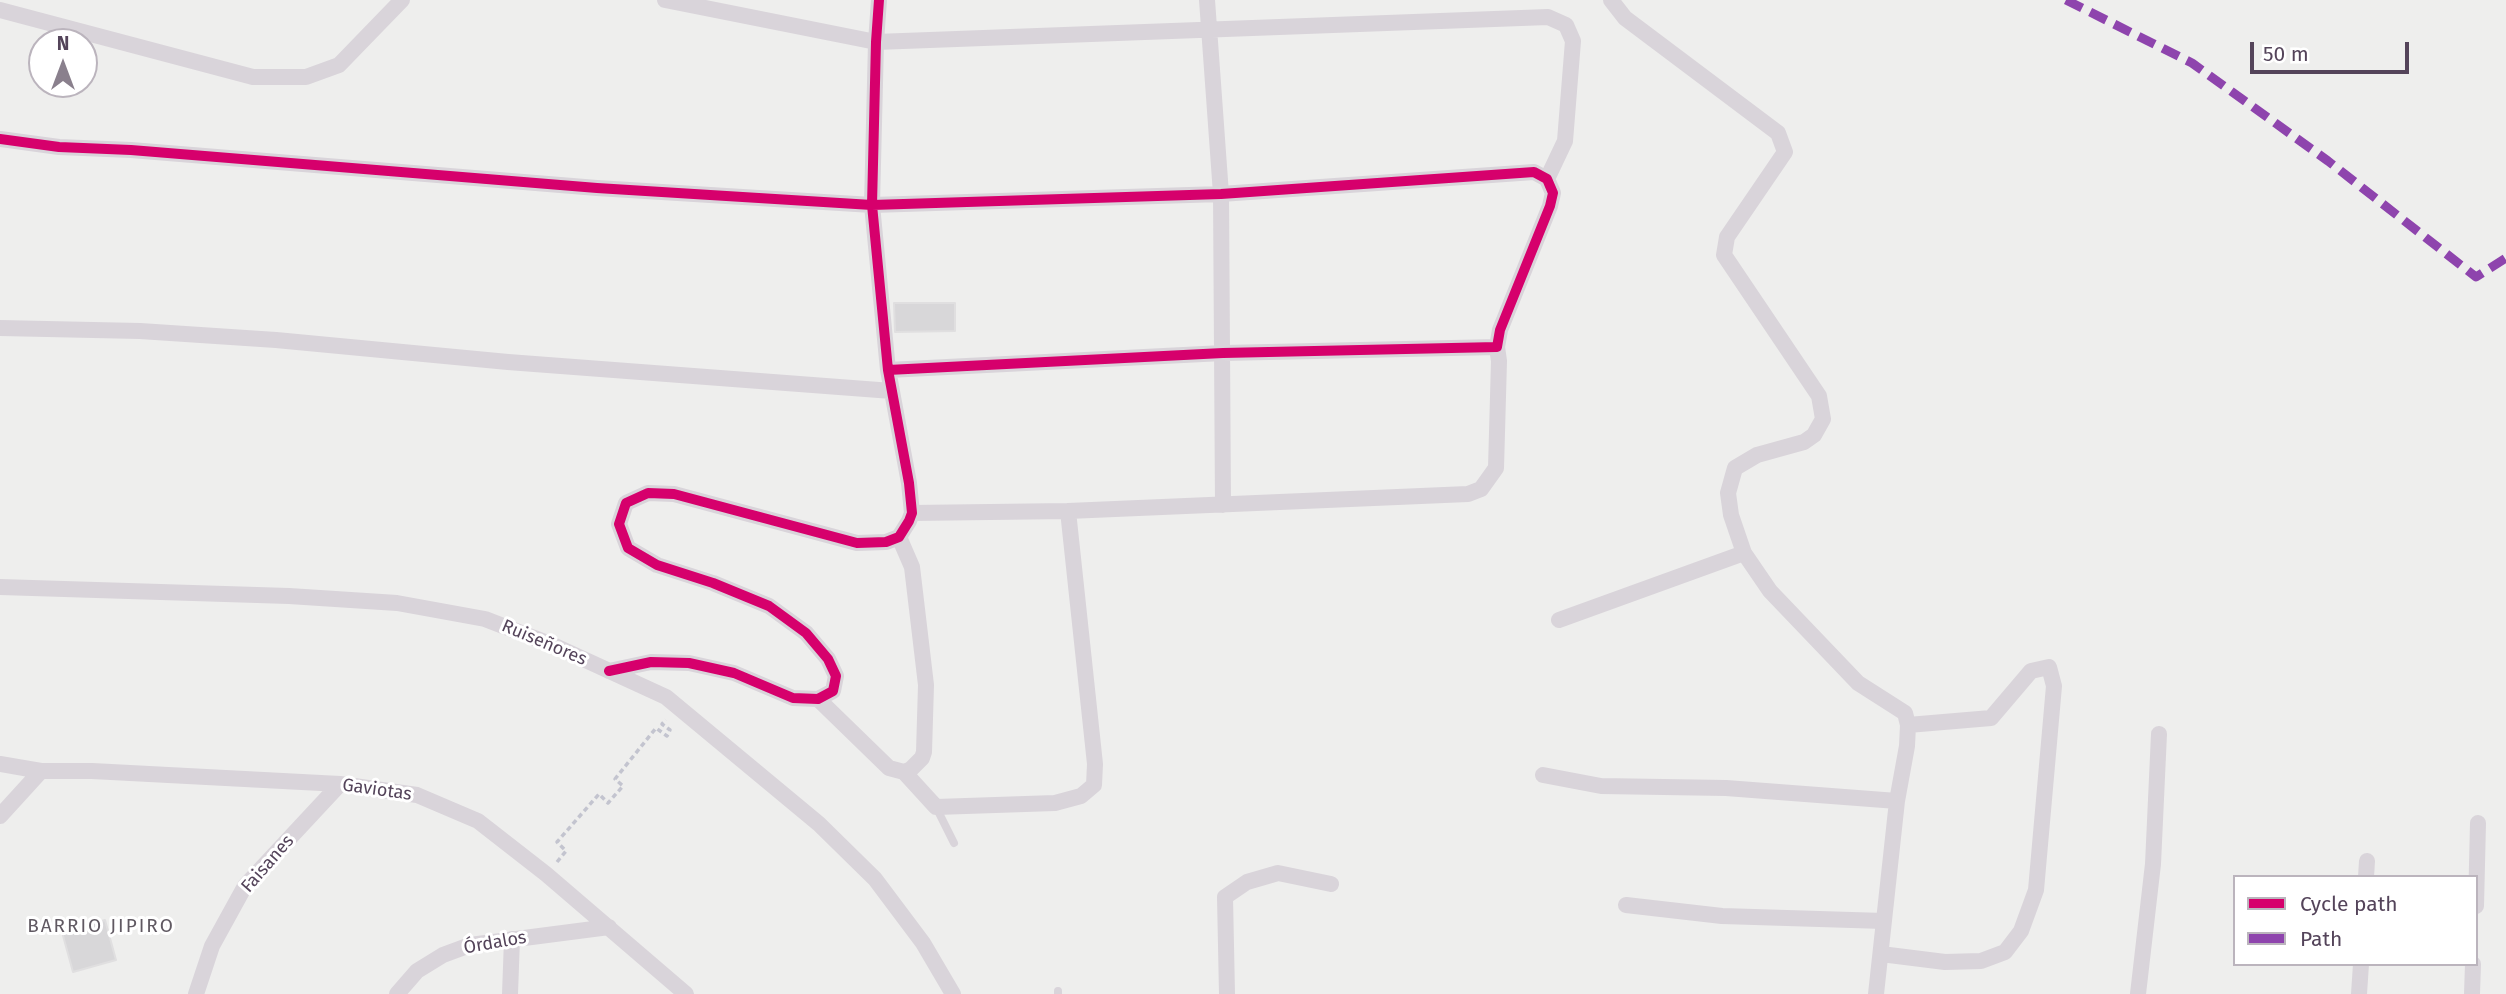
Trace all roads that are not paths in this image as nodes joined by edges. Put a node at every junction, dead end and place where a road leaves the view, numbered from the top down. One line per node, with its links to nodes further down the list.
1 (402, 0): 6 (street)
2 (665, 0): 8 (street)
3 (879, 0): 8 (street)
4 (1207, 0): 7 (street)
5 (1611, 0): 22 (street)
6 (0, 10)
7 (1209, 30): 8 (street); 10 (street); 11 (street)
8 (876, 42): 12 (street)
9 (0, 139): 12 (street)
10 (1547, 179): 11 (street); 14 (street)
11 (1221, 194): 12 (street); 15 (street)
12 (872, 205): 16 (street)
13 (0, 328): 17 (street)
14 (1497, 346): 15 (street); 18 (street)
15 (1223, 353): 16 (street); 18 (street)
16 (888, 370): 17 (street)
17 (891, 391): 20 (street)
18 (1223, 505): 19 (street)
19 (1068, 511): 20 (street); 35 (street)
20 (912, 513): 21 (street)
21 (899, 537): 26 (street); 31 (street)
22 (1744, 553): 24 (street); 27 (street)
23 (0, 587): 25 (street, Ruiseñores)
24 (1559, 620)
25 (609, 671): 26 (street); 52 (street, Ruiseñores)
26 (818, 699): 31 (street)
27 (1908, 725): 34 (street); 45 (street)
28 (2159, 734): 55 (street)
29 (0, 764): 30 (street, Gaviotas)
30 (41, 771): 33 (street, Gaviotas); 36 (street)
31 (904, 772): 35 (street)
32 (1544, 775): 34 (street)
33 (340, 784): 43 (street, Gaviotas); 48 (street, Faisanes)
34 (1897, 801): 42 (street)
35 (936, 807): 38 (lane)
36 (0, 816)
37 (2478, 823): 39 (street)
38 (954, 843)
39 (2477, 875)
40 (1331, 884): 53 (street)
41 (1626, 905): 42 (street)
42 (1884, 921): 45 (street)
43 (609, 927): 44 (street, Órdalos); 51 (street, Gaviotas)
44 (512, 939): 49 (street, Órdalos); 50 (street)
45 (1881, 954): 54 (street)
46 (2361, 966): 56 (street)
47 (2473, 966): 57 (street)
48 (196, 994)
49 (397, 994)
50 (510, 994)
51 (686, 994)
52 (953, 994)
53 (1227, 994)
54 (1876, 994)
55 (2138, 994)
56 (2359, 994)
57 (2472, 994)

